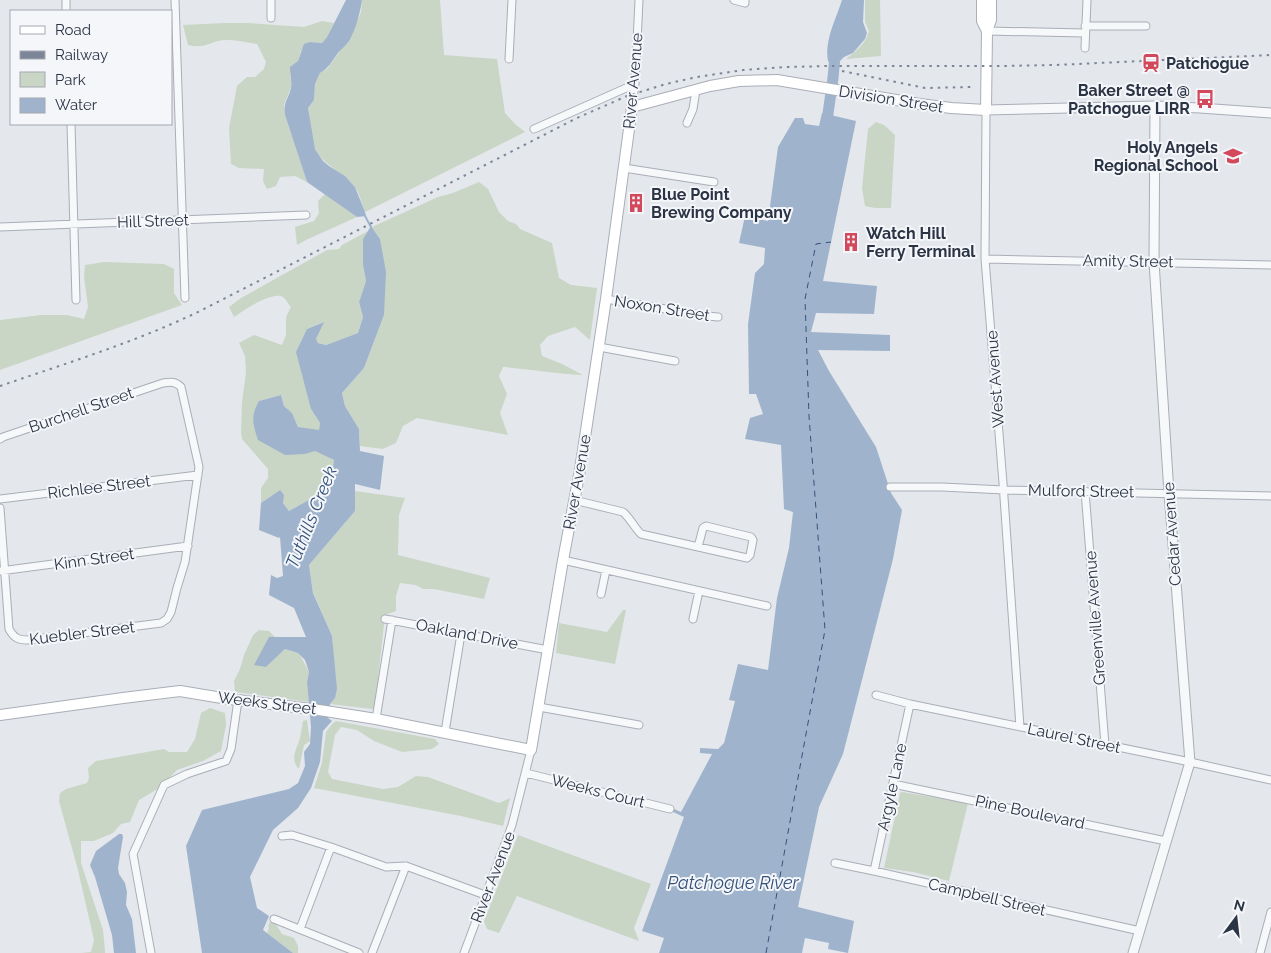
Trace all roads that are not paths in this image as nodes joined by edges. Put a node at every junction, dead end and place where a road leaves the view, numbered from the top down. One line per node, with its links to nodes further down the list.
1 (175, 0): 28 (street)
2 (271, 0): 10 (street)
3 (512, 0): 15 (street)
4 (639, 0): 16 (street, River Avenue)
5 (734, 0): 6 (street)
6 (745, 0)
7 (982, 0): 13 (main road, West Avenue)
8 (991, 0): 13 (main road, West Avenue)
9 (1087, 0): 12 (street)
10 (272, 18)
11 (1146, 26): 12 (street)
12 (1085, 29): 13 (street); 14 (street)
13 (987, 31): 20 (main road, West Avenue)
14 (1085, 48)
15 (509, 59)
16 (635, 84): 19 (street, River Avenue); 24 (street)
17 (696, 90): 19 (main road, Division Street); 20 (main road, Division Street); 22 (street)
18 (1155, 106): 20 (street, Division Street); 21 (street, Division Street); 32 (street, Cedar Avenue)
19 (632, 107): 25 (main road, River Avenue)
20 (986, 110): 31 (street, West Avenue)
21 (1271, 113)
22 (687, 123)
23 (71, 125): 29 (street)
24 (534, 128)
25 (624, 168): 26 (street); 35 (main road, River Avenue)
26 (714, 182)
27 (306, 214): 28 (street, Hill Street)
28 (182, 220): 29 (street, Hill Street); 34 (street)
29 (74, 224): 30 (street, Hill Street); 36 (street)
30 (0, 227)
31 (985, 259): 32 (street, Amity Street); 43 (street, West Avenue)
32 (1154, 262): 33 (street, Amity Street); 45 (street, Cedar Avenue)
33 (1271, 264)
34 (185, 298)
35 (606, 299): 37 (street, Noxon Street); 38 (main road, River Avenue)
36 (76, 300)
37 (718, 317)
38 (599, 347): 39 (street); 48 (main road, River Avenue)
39 (675, 362)
40 (0, 439): 41 (street, Burchell Street)
41 (198, 475): 47 (street, Richlee Street); 50 (street)
42 (890, 487): 43 (street, Mulford Street)
43 (1004, 490): 44 (street, Mulford Street); 68 (street, West Avenue)
44 (1085, 491): 45 (street, Mulford Street); 70 (street, Greenville Avenue)
45 (1169, 493): 46 (street, Mulford Street); 72 (street, Cedar Avenue)
46 (1271, 496)
47 (0, 499)
48 (574, 500): 51 (street); 52 (main road, River Avenue)
49 (0, 508): 54 (street)
50 (188, 546): 54 (street, Kinn Street); 54 (street, Kuebler Street)
51 (698, 547): 51 (street)
52 (563, 560): 53 (street); 60 (main road, River Avenue)
53 (606, 570): 55 (street); 56 (street)
54 (3, 571)
55 (699, 591): 57 (street); 58 (street)
56 (601, 594)
57 (767, 606)
58 (693, 619)
59 (461, 634): 60 (street, Oakland Drive); 66 (street, Oakland Drive); 69 (street)
60 (548, 650): 64 (main road, River Avenue)
61 (876, 695): 63 (street, Laurel Street)
62 (238, 700): 65 (main road, Weeks Street); 66 (main road, Weeks Street); 88 (street)
63 (910, 704): 68 (street, Laurel Street); 75 (street, Argyle Lane)
64 (539, 707): 67 (street); 71 (main road, River Avenue)
65 (0, 715)
66 (376, 719): 69 (main road, Weeks Street)
67 (639, 725)
68 (1020, 727): 70 (street, Laurel Street)
69 (445, 732): 71 (main road, Weeks Street)
70 (1105, 745): 72 (street, Laurel Street)
71 (531, 750): 73 (street, River Avenue)
72 (1190, 762): 74 (street, Laurel Street); 78 (street, Cedar Avenue)
73 (526, 773): 76 (street, Weeks Court); 83 (street, River Avenue)
74 (1271, 780)
75 (893, 784): 78 (street, Pine Boulevard); 82 (street, Argyle Lane)
76 (670, 809)
77 (282, 836): 79 (street)
78 (1166, 841): 87 (street, Cedar Avenue)
79 (331, 847): 81 (street); 86 (street)
80 (835, 863): 82 (street, Campbell Street)
81 (406, 866): 83 (street); 90 (street)
82 (874, 871): 87 (street, Campbell Street)
83 (486, 895): 91 (street, River Avenue)
84 (1271, 912): 93 (street)
85 (274, 919): 86 (street)
86 (300, 929): 89 (street)
87 (1140, 931): 92 (street, Cedar Avenue)
88 (151, 953)
89 (359, 953)
90 (372, 953)
91 (464, 953)
92 (1133, 953)
93 (1260, 953)

